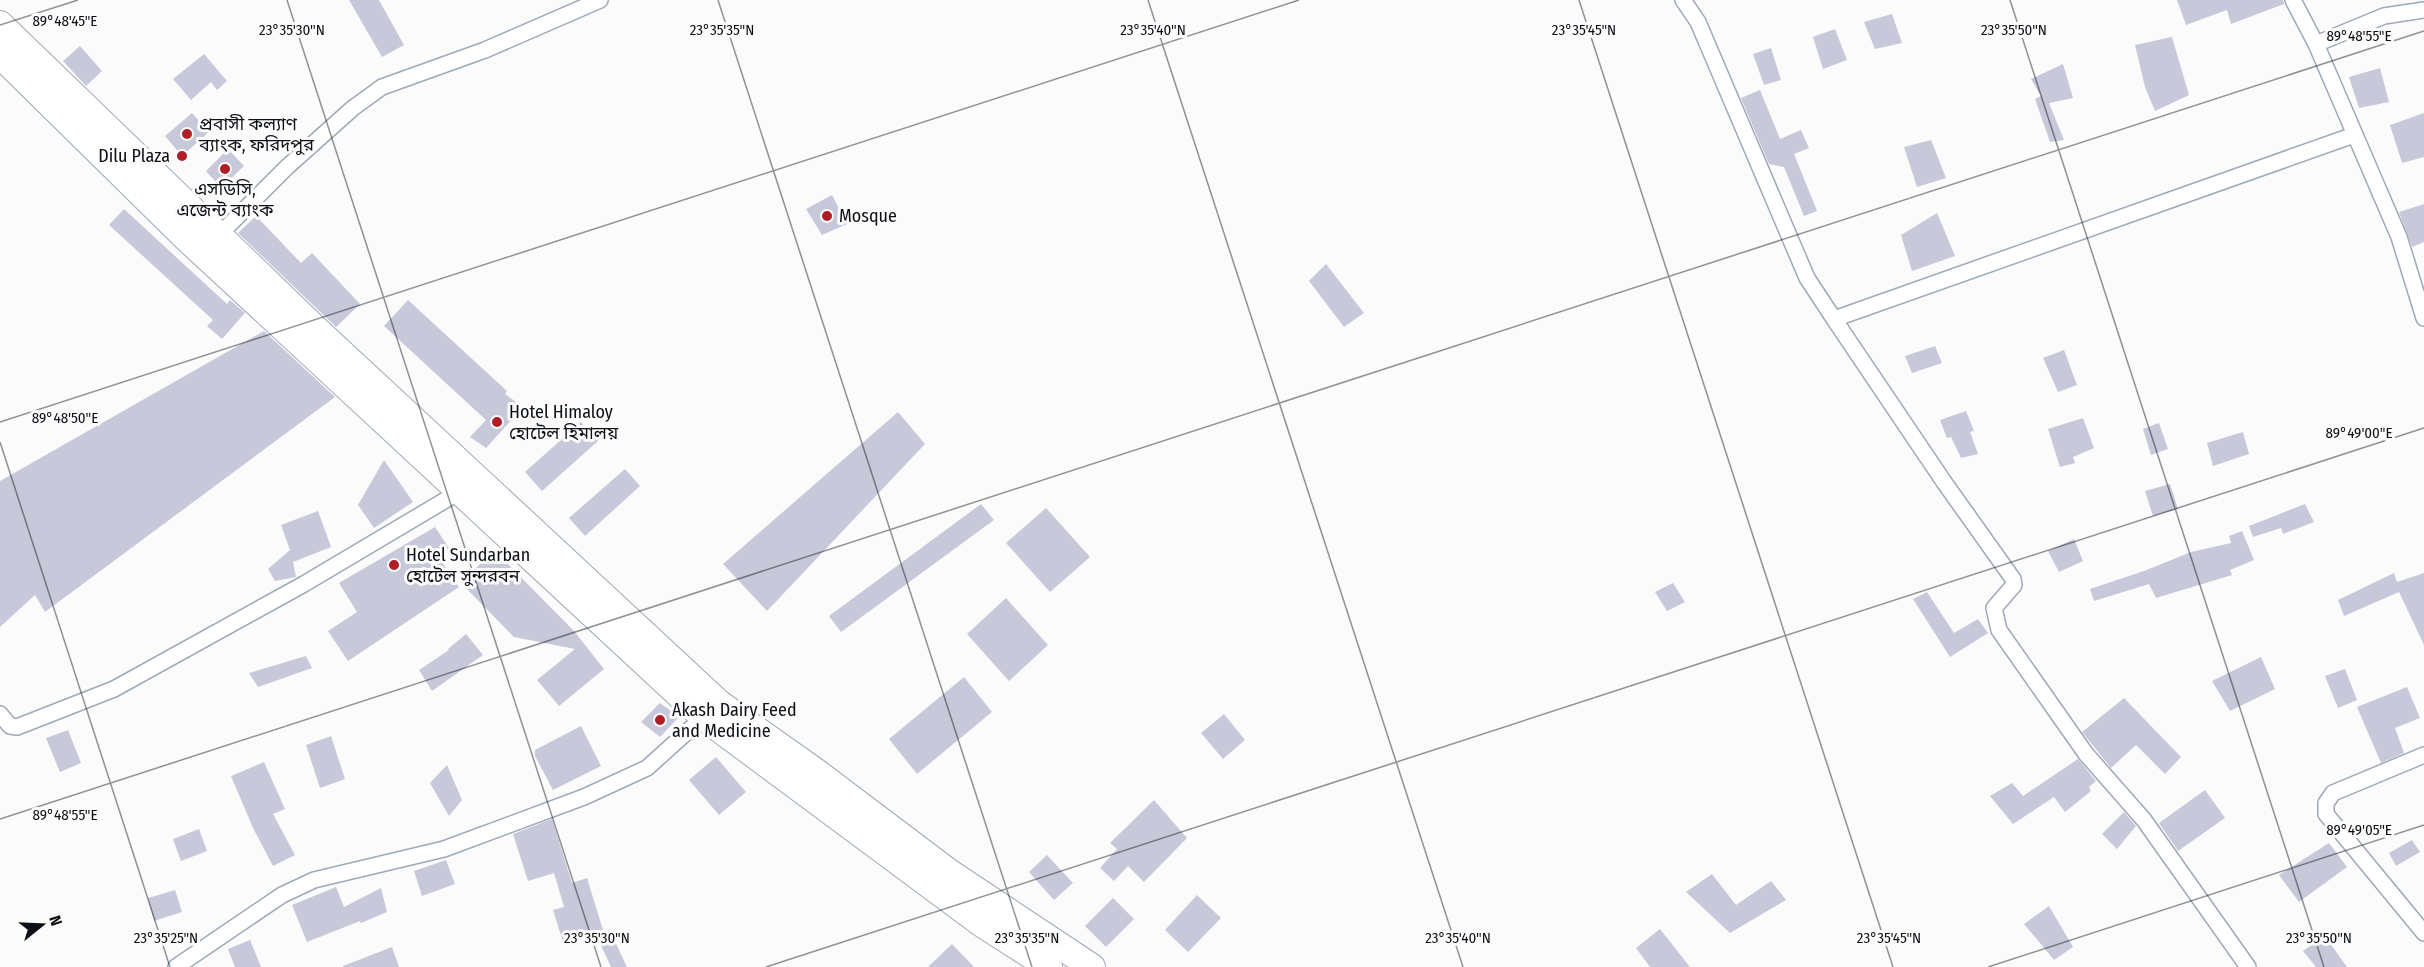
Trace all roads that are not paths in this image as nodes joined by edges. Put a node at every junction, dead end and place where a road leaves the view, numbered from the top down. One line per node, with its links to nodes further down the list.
1 (600, 0): 9 (street)
2 (1683, 0): 11 (street)
3 (2293, 0): 6 (street)
4 (2424, 10): 6 (street)
5 (0, 24): 7 (highway)
6 (2316, 44): 8 (street)
7 (8, 53): 9 (highway); 12 (highway)
8 (2354, 135): 10 (street); 11 (street)
9 (219, 235): 12 (highway)
10 (2424, 318)
11 (1834, 319): 23 (street)
12 (308, 336): 13 (highway); 14 (highway)
13 (459, 492): 14 (highway); 16 (street)
14 (588, 598): 15 (highway)
15 (711, 710): 18 (highway); 20 (street)
16 (0, 714)
17 (2424, 755): 19 (street)
18 (989, 915): 21 (highway); 22 (highway)
19 (2424, 933)
20 (177, 967)
21 (1050, 967)
22 (1092, 967)
23 (2248, 967)

